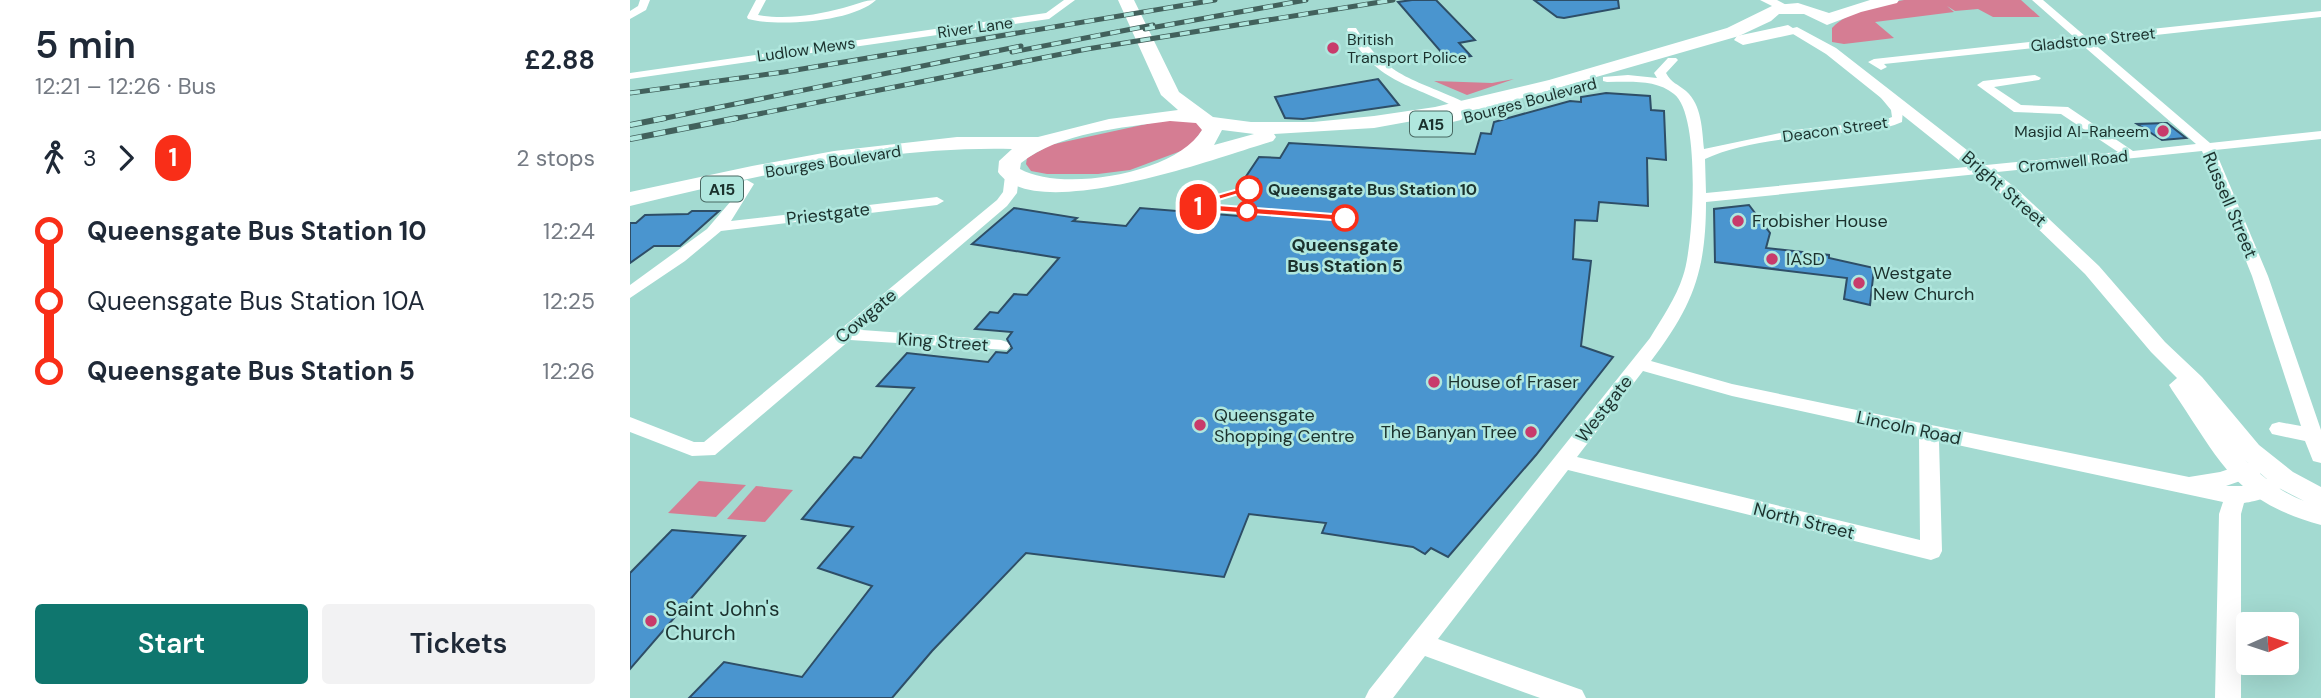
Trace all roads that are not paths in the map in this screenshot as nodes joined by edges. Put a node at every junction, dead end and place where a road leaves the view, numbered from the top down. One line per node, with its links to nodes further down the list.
1 (645, 0): 12 (street)
2 (761, 0): 3 (street)
3 (871, 0)
4 (1070, 0): 16 (street, River Lane)
5 (1125, 0): 25 (main road)
6 (1856, 0): 10 (main road, A15)
7 (1891, 0): 13 (main road, A15)
8 (2037, 0): 17 (street, Russell Street)
9 (1765, 8): 10 (main road, A15); 15 (main road); 28 (main road, Bourges Boulevard / A15)
10 (1803, 9): 13 (main road, A15)
11 (2321, 14): 17 (street, Gladstone Street)
12 (630, 16)
13 (1824, 25): 15 (main road, A15); 18 (street, Bright Street)
14 (1352, 30): 26 (street)
15 (1793, 30): 18 (street, Bright Street); 19 (main road, Bourges Boulevard / A15)
16 (901, 36): 21 (street, Ludlow Mews)
17 (2083, 41): 20 (street, Gladstone Street); 37 (street, Russell Street)
18 (1832, 51): 27 (street, Bright Street)
19 (1672, 60): 23 (main road, Bourges Boulevard / A15); 24 (street)
20 (1881, 67)
21 (630, 76)
22 (2035, 78): 38 (street)
23 (1607, 79): 24 (street); 31 (main road, Bourges Boulevard / A15)
24 (1665, 83): 33 (street, Westgate)
25 (1168, 86): 30 (main road); 32 (main road)
26 (1421, 89): 28 (street); 29 (street)
27 (1882, 92): 36 (street, Deacon Street); 42 (street, Bright Street)
28 (1464, 107): 29 (main road, Bourges Boulevard / A15); 31 (street)
29 (1412, 116): 30 (main road, Bourges Boulevard / A15)
30 (1203, 119): 32 (main road, Bourges Boulevard); 40 (main road)
31 (1448, 121): 40 (main road, Bourges Boulevard / A15)
32 (1127, 122): 35 (main road)
33 (1695, 131): 36 (street, Deacon Street); 39 (street, Westgate)
34 (2321, 135): 37 (street, Cromwell Road)
35 (1038, 143): 41 (main road); 45 (main road, Bourges Boulevard / A15)
36 (1739, 144): 39 (street, Deacon Street)
37 (2207, 147): 38 (street, Cromwell Road); 57 (street, Russell Street)
38 (2130, 155): 42 (street, Cromwell Road)
39 (1699, 158): 44 (street, Westgate)
40 (1185, 160): 41 (main road, Bourges Boulevard)
41 (1010, 171): 43 (main road, Bourges Boulevard / A15); 50 (street, Cowgate)
42 (1985, 171): 44 (street, Cromwell Road); 52 (street, Bright Street)
43 (747, 184): 47 (main road, Bourges Boulevard / A15); 48 (street, Priestgate)
44 (1699, 198): 53 (street, Westgate)
45 (630, 199)
46 (937, 201): 48 (street, Priestgate)
47 (630, 209)
48 (718, 228): 49 (street, Priestgate)
49 (630, 293)
50 (843, 334): 51 (street, King Street); 54 (street, Cowgate)
51 (1001, 346)
52 (2158, 347): 60 (street, Bright Street); 61 (street, Bright Street)
53 (1639, 364): 56 (street, Lincoln Road); 59 (street, Westgate)
54 (630, 424)
55 (2279, 429): 57 (street)
56 (1929, 433): 59 (street, North Street); 62 (street, Lincoln Road)
57 (2313, 436): 58 (street, Russell Street)
58 (2320, 456)
59 (1563, 461): 67 (street, Westgate)
60 (2275, 472): 61 (street, Lincoln Road); 63 (street, Lincoln Road); 65 (street)
61 (2241, 474): 62 (street, Lincoln Road); 63 (street, Bright Street)
62 (2182, 484): 64 (street, Lincoln Road)
63 (2262, 492): 64 (street, Lincoln Road); 66 (street)
64 (2235, 497): 70 (street)
65 (2321, 498)
66 (2321, 515)
67 (1421, 644): 68 (street, Westgate); 69 (street)
68 (1378, 698)
69 (1573, 698)
70 (2228, 698)

